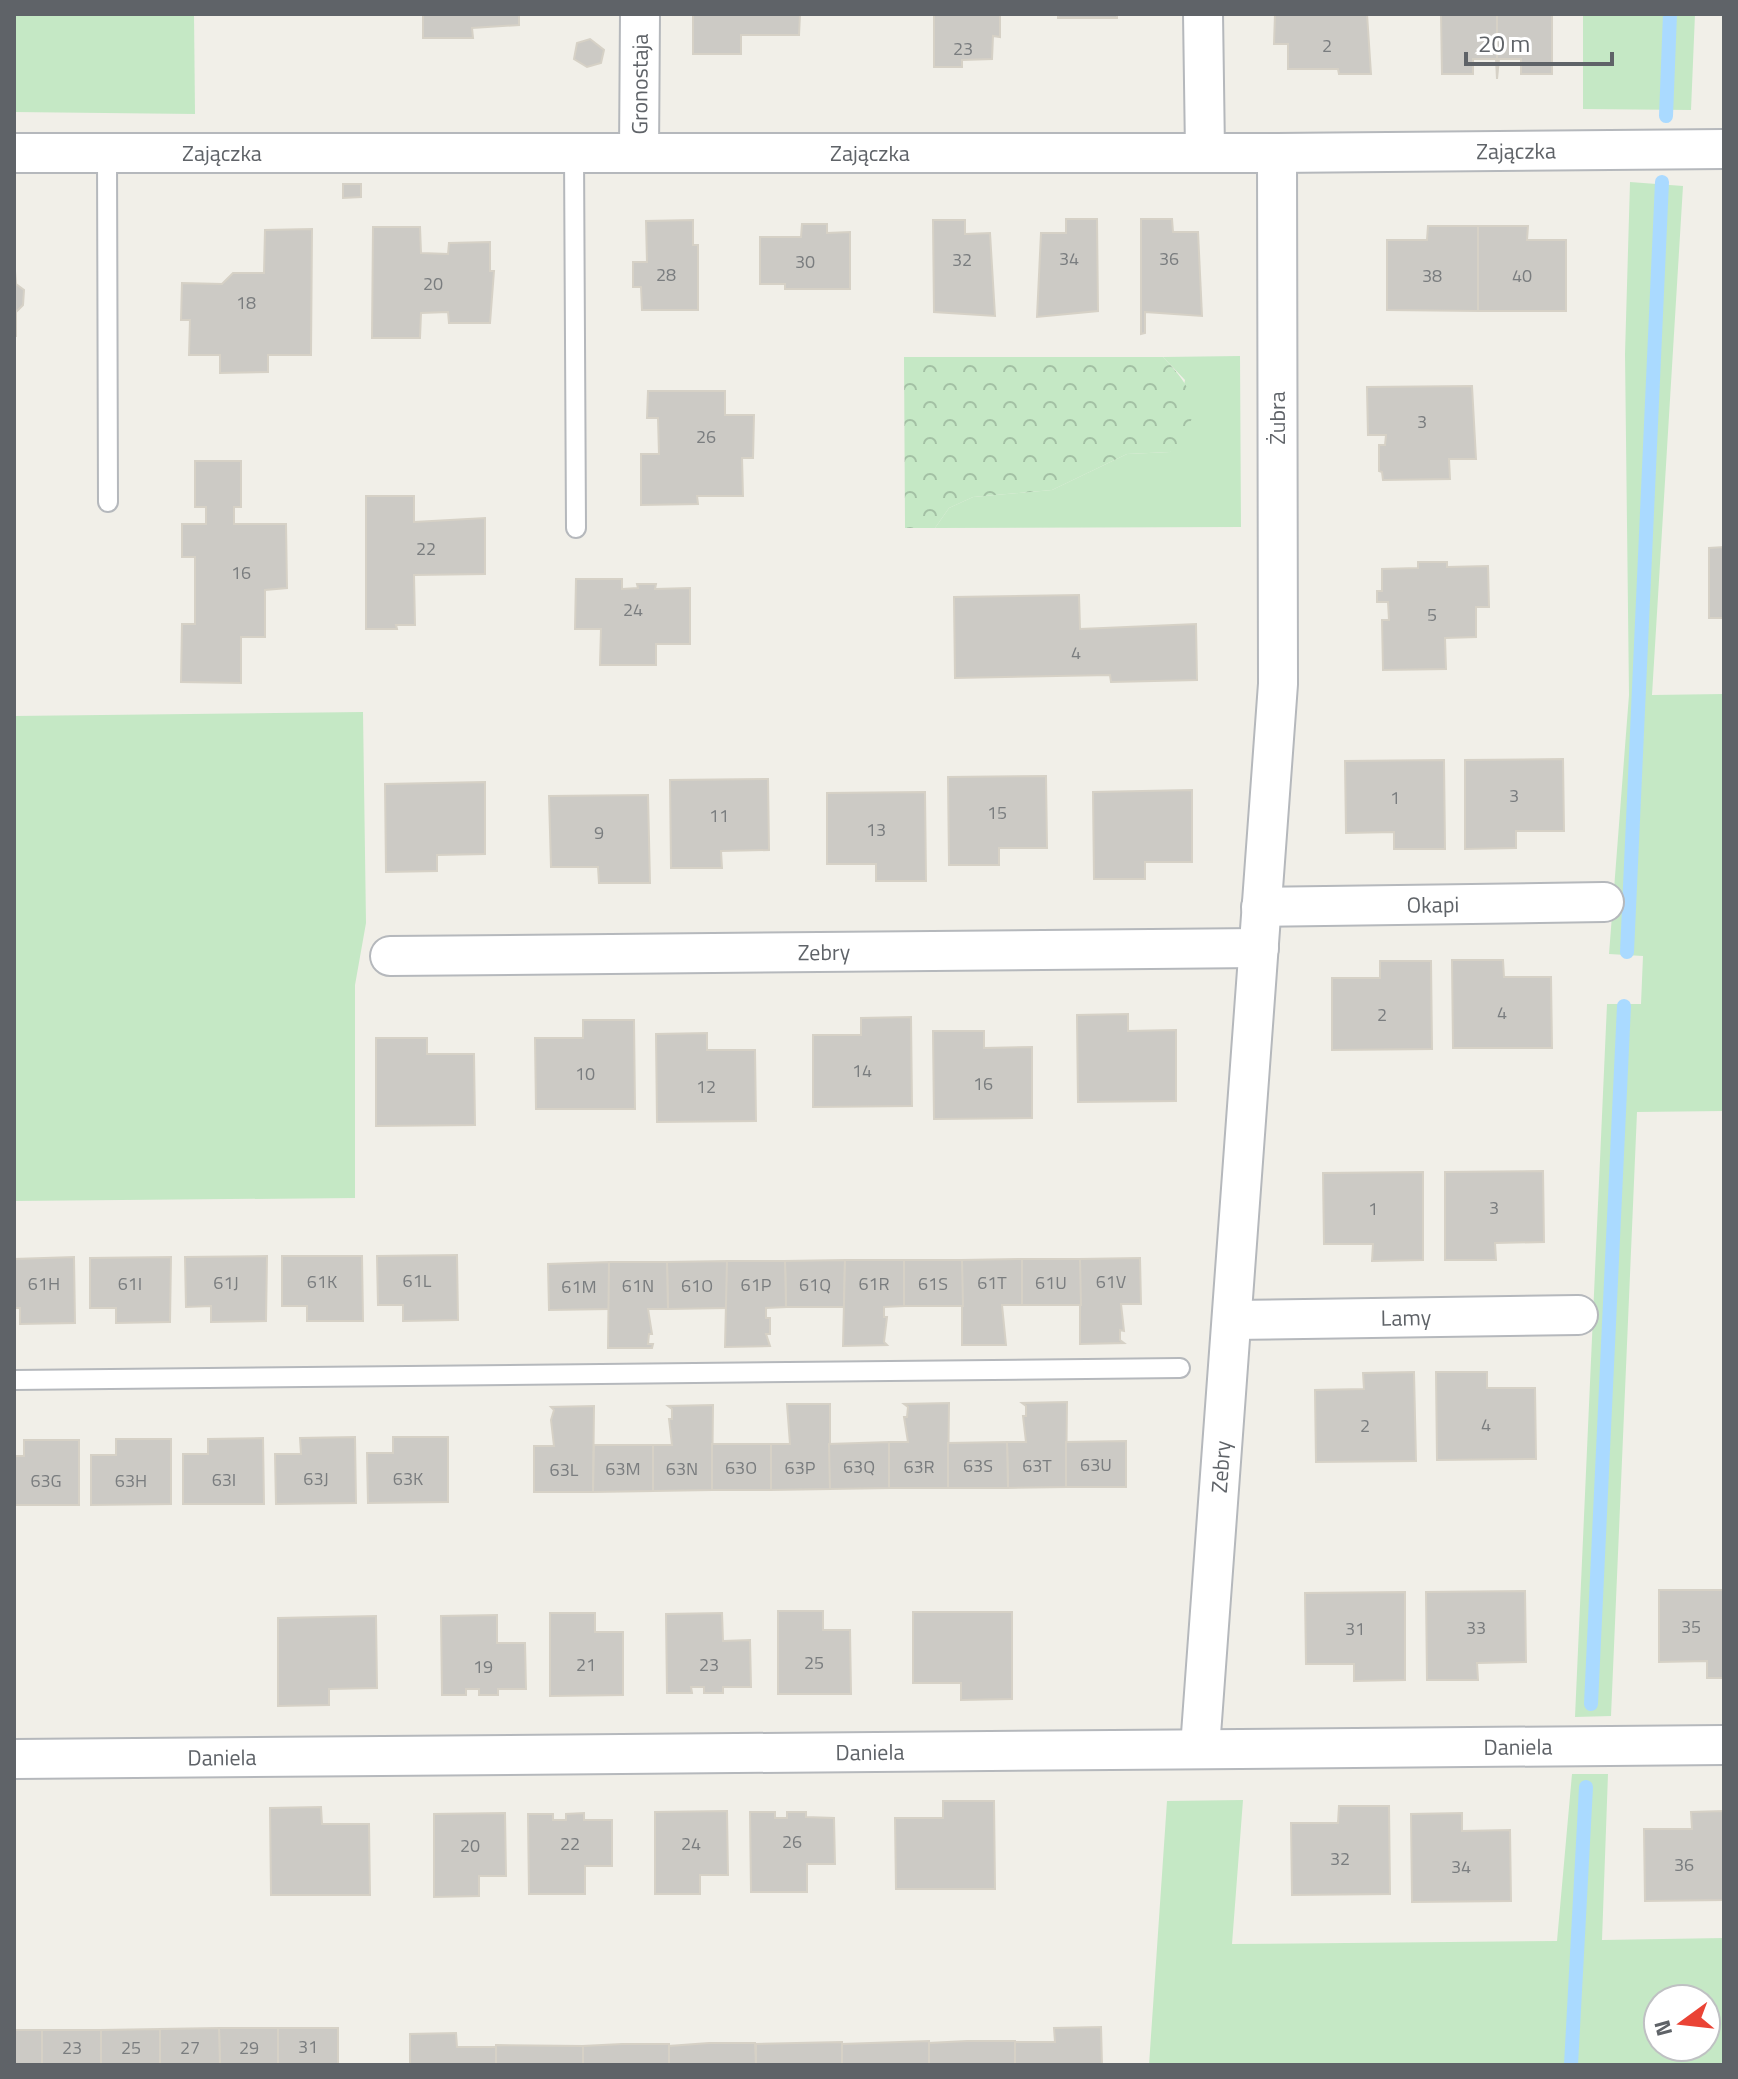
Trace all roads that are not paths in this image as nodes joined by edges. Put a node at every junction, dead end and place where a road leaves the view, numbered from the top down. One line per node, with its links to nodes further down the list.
1 (640, 14): 5 (street, Gronostaja)
2 (1203, 14): 4 (street)
3 (1724, 149): 8 (street, Zajączka)
4 (1205, 151): 5 (street, Zajączka); 8 (street, Zajączka)
5 (639, 152): 7 (street, Zajączka)
6 (14, 153): 9 (street, Zajączka)
7 (574, 153): 9 (street, Zajączka); 11 (lane)
8 (1277, 153): 12 (street, Żubra)
9 (107, 154): 10 (lane)
10 (108, 502)
11 (576, 528)
12 (1278, 684): 14 (street, Zebry)
13 (1604, 902): 14 (street, Okapi)
14 (1261, 907): 15 (street, Zebry)
15 (1259, 948): 16 (street, Zebry); 18 (street, Zebry)
16 (390, 956)
17 (1578, 1315): 18 (street, Lamy)
18 (1232, 1320): 22 (street, Zebry)
19 (1180, 1368): 20 (lane)
20 (14, 1380)
21 (1724, 1745): 22 (street, Daniela)
22 (1200, 1748): 23 (street, Daniela)
23 (14, 1759)

